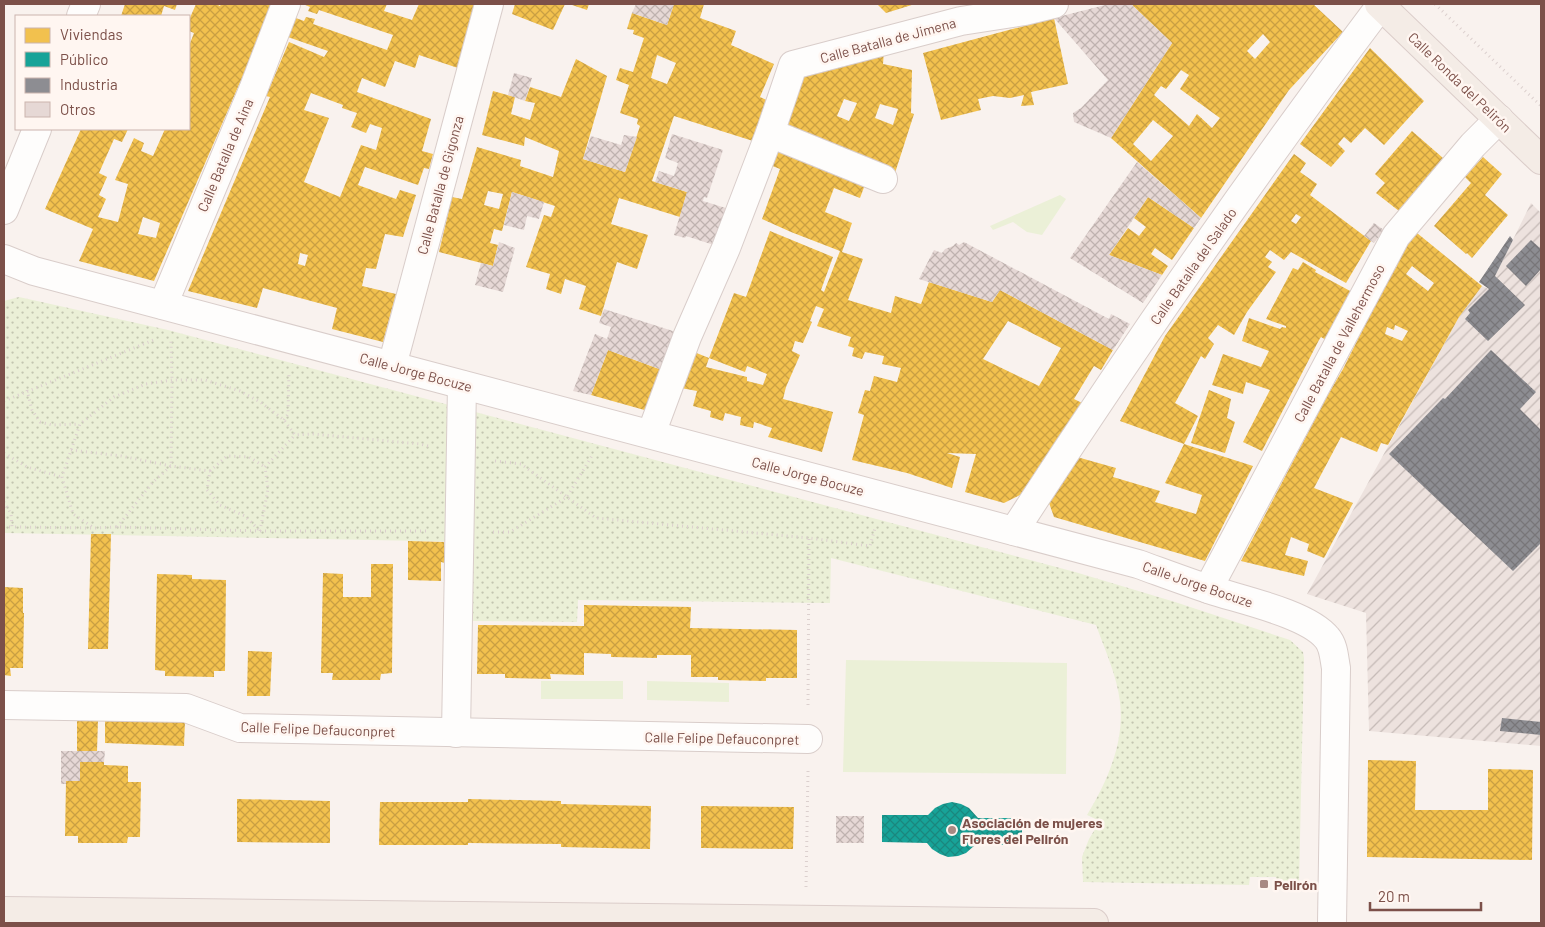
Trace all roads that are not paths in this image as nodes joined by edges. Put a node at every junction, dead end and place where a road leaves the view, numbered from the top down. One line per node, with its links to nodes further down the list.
1 (286, 4): 13 (street, Calle Batalla de Aina)
2 (489, 4): 14 (street, Calle Batalla de Gigonza)
3 (1054, 4): 5 (street, Calle Batalla de Jimena)
4 (1380, 5): 6 (main road, Calle Ronda del Pelirón); 17 (street, Calle Batalla del Salado)
5 (1022, 7): 8 (street, Calle Batalla de Jimena)
6 (1499, 119): 9 (main road, Calle Ronda del Pelirón); 18 (street, Calle Batalla de Vallehermoso)
7 (37, 130): 11 (street)
8 (770, 133): 10 (street); 16 (street, Calle Batalla de Jimena)
9 (1541, 160)
10 (883, 179)
11 (4, 210)
12 (4, 259): 13 (street, Calle Jorge Bocuze)
13 (171, 316): 14 (street, Calle Jorge Bocuze)
14 (392, 366): 15 (street, Calle Jorge Bocuze)
15 (462, 385): 16 (street, Calle Jorge Bocuze); 20 (street)
16 (652, 434): 17 (street, Calle Jorge Bocuze)
17 (1014, 531): 18 (street, Calle Jorge Bocuze)
18 (1208, 589): 24 (street, Calle Jorge Bocuze)
19 (4, 705): 20 (street, Calle Felipe Defauconpret)
20 (456, 733): 21 (street, Calle Felipe Defauconpret)
21 (808, 739)
22 (4, 911): 23 (main road)
23 (1094, 923)
24 (1332, 923)

